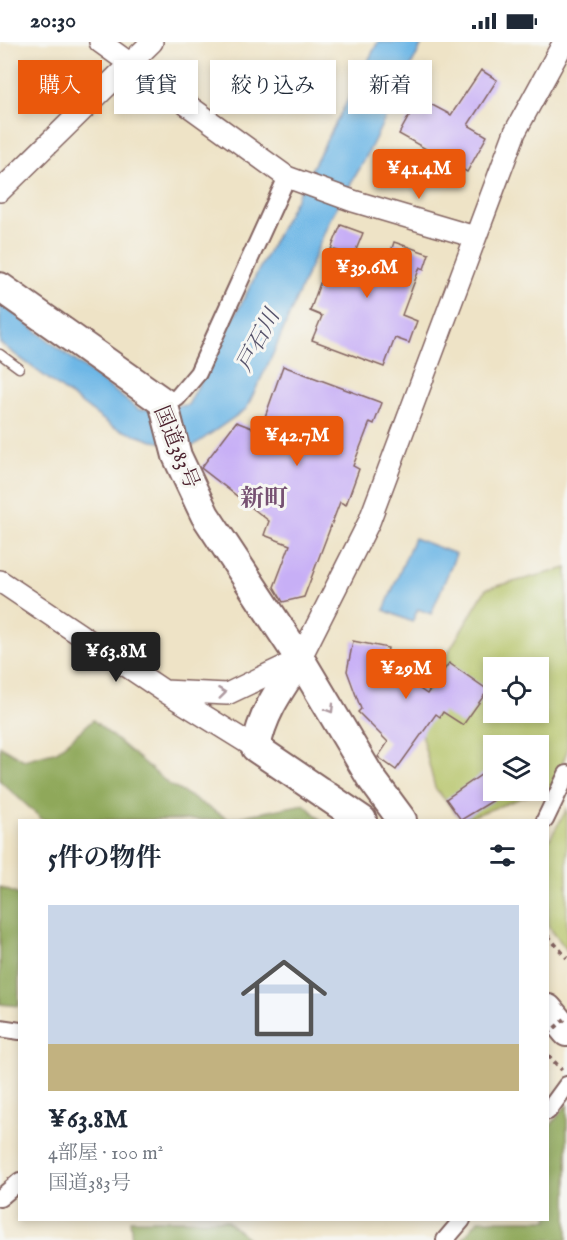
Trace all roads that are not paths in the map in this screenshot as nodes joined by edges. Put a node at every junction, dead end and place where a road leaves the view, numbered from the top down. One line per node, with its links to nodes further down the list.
1 (100, 42): 4 (street)
2 (152, 42): 5 (street)
3 (564, 42): 10 (street)
4 (125, 60)
5 (135, 60)
6 (114, 80): 9 (street)
7 (198, 112): 8 (street)
8 (288, 177): 10 (street); 14 (street)
9 (0, 191)
10 (475, 237): 16 (street)
11 (0, 287): 14 (highway, 国道383号)
12 (0, 354): 13 (lane)
13 (20, 368)
14 (162, 402): 16 (highway, 国道383号)
15 (0, 580): 17 (street)
16 (300, 658): 17 (street, one-way to 16); 18 (highway); 21 (highway, 国道383号, one-way to 21)
17 (164, 691): 18 (street)
18 (256, 748): 20 (highway)
19 (567, 774): 22 (street)
20 (361, 819)
21 (401, 819)
22 (545, 819)
23 (549, 1010): 26 (highway)
24 (0, 1028): 25 (street)
25 (18, 1032)
26 (567, 1032)
27 (567, 1085): 28 (street)
28 (549, 1111)
29 (18, 1183): 30 (street)
30 (0, 1198)
31 (461, 1221): 32 (street)
32 (445, 1240)

